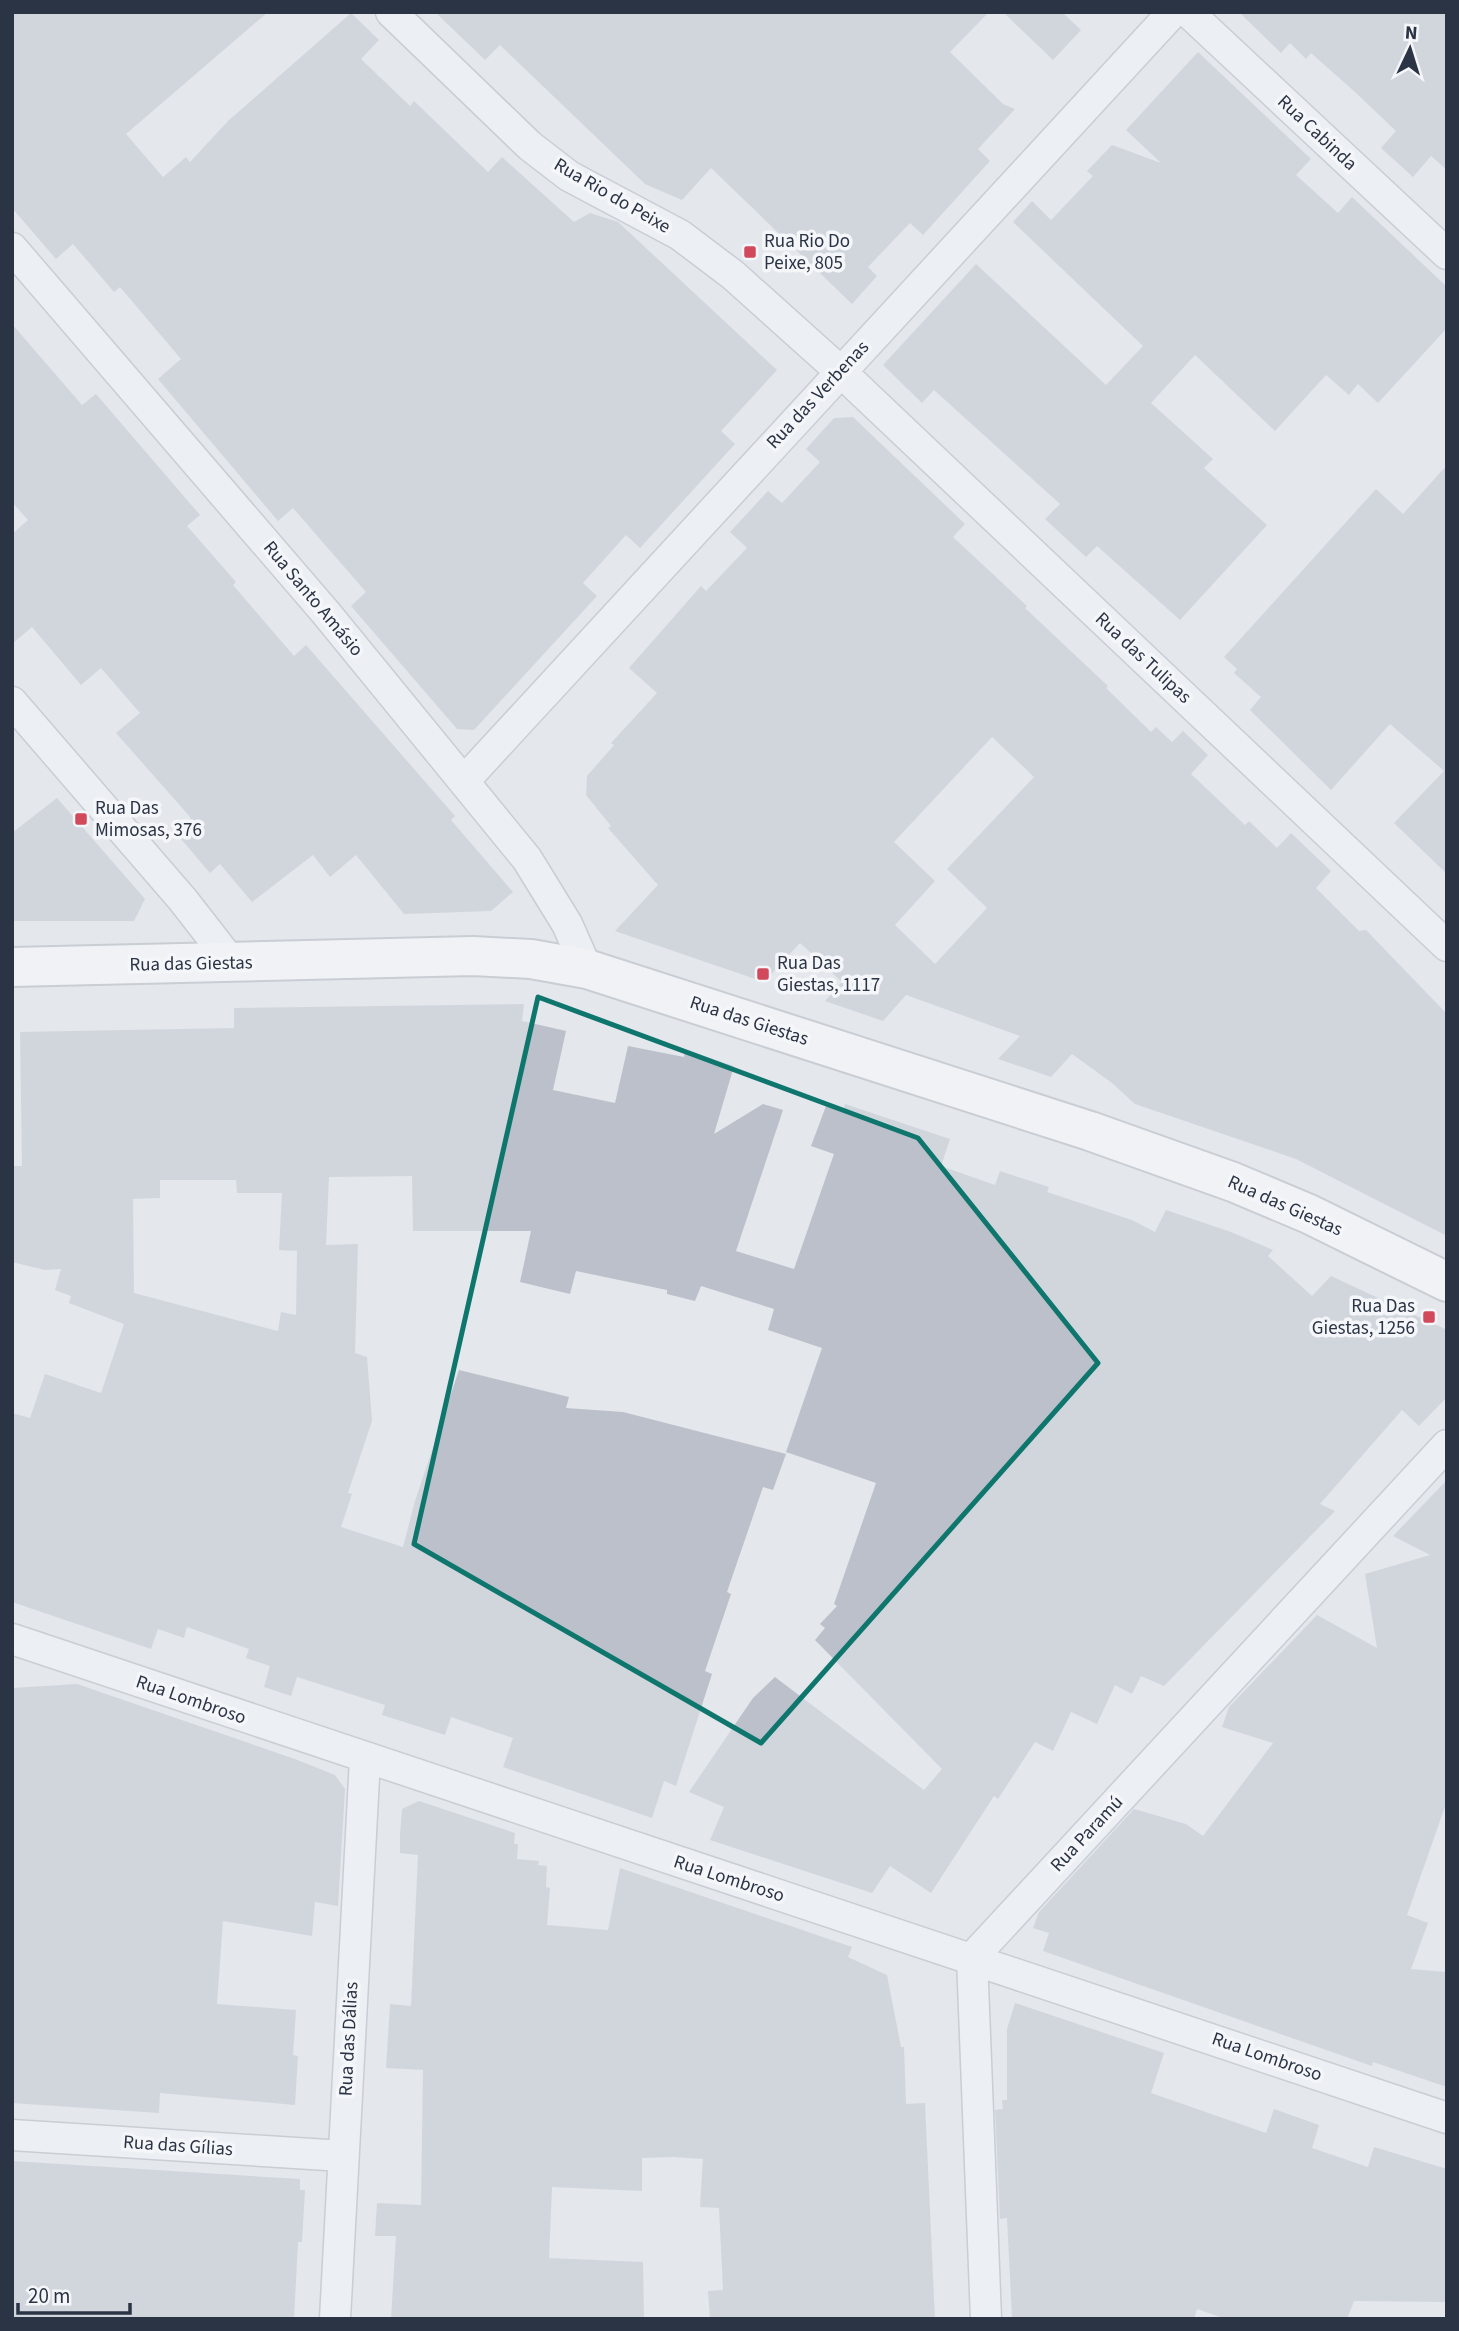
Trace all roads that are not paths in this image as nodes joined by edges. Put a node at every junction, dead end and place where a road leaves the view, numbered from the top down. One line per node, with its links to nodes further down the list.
1 (391, 12): 6 (street, Rua Rio do Peixe)
2 (1173, 12): 6 (street, Rua das Verbenas)
3 (1188, 12): 5 (street, Rua Cabinda)
4 (12, 248): 8 (street, Rua Santo Amásio)
5 (1447, 254)
6 (840, 371): 8 (street, Rua das Verbenas); 9 (street, Rua das Tulipas)
7 (12, 702): 10 (street)
8 (464, 781): 12 (street, Rua Santo Amásio)
9 (1447, 946)
10 (232, 963): 11 (main road, Rua das Giestas); 12 (main road, Rua das Giestas)
11 (12, 967)
12 (587, 969): 13 (main road, Rua das Giestas)
13 (1447, 1282)
14 (1447, 1445): 17 (street, Rua Paramú)
15 (12, 1639): 16 (street, Rua Lombroso)
16 (365, 1759): 17 (street, Rua Lombroso); 20 (street, Rua das Dálias)
17 (972, 1958): 18 (street, Rua Lombroso); 22 (street)
18 (1447, 2118)
19 (12, 2135): 20 (street, Rua das Gílias)
20 (343, 2156): 21 (street, Rua das Dálias)
21 (335, 2319)
22 (986, 2319)

